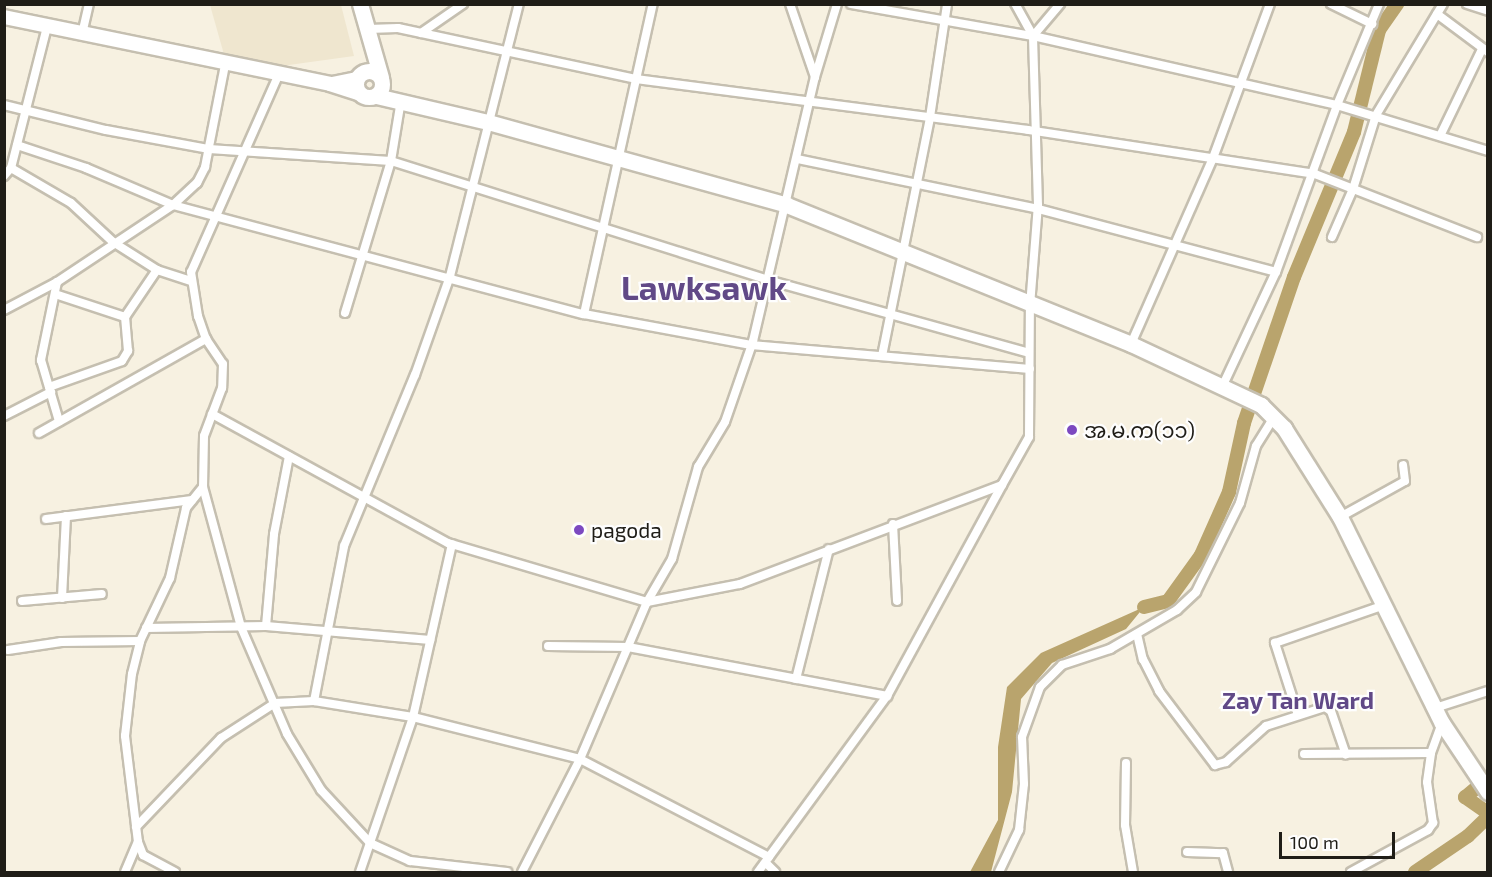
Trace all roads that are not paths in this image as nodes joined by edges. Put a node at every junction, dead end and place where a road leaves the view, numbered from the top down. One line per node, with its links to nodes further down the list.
1 (89, 4): 24 (street)
2 (360, 4): 25 (highway)
3 (463, 4): 23 (street)
4 (519, 4): 28 (street)
5 (653, 4): 32 (street)
6 (790, 4): 31 (street)
7 (837, 4): 31 (street)
8 (850, 4): 20 (street)
9 (947, 4): 20 (street)
10 (1015, 4): 26 (street)
11 (1060, 4): 26 (street)
12 (1270, 4): 34 (street)
13 (1331, 4): 21 (street)
14 (1379, 4): 21 (street)
15 (1443, 4): 18 (street)
16 (1467, 4): 17 (street)
17 (1488, 11)
18 (1437, 14): 27 (street); 41 (street)
19 (4, 17): 22 (main road)
20 (945, 18): 26 (street); 42 (street)
21 (1372, 24): 39 (street)
22 (47, 27): 24 (main road); 40 (street)
23 (421, 33): 25 (street); 28 (street)
24 (82, 34): 29 (main road)
25 (371, 36): 33 (highway); 35 (highway)
26 (1034, 36): 34 (street); 44 (street)
27 (1485, 51): 45 (street)
28 (507, 52): 32 (street); 43 (street)
29 (225, 64): 30 (main road); 47 (street)
30 (278, 76): 33 (main road); 49 (street)
31 (815, 77): 37 (street)
32 (636, 80): 37 (street); 51 (street)
33 (359, 82): 35 (highway); 35 (highway)
34 (1244, 84): 39 (street); 50 (street)
35 (380, 86): 36 (highway)
36 (401, 100): 43 (highway); 53 (street)
37 (809, 103): 42 (street); 52 (street)
38 (4, 105): 40 (street)
39 (1337, 105): 41 (street); 55 (street)
40 (26, 113): 46 (street); 47 (street)
41 (1377, 115): 45 (street); 59 (street)
42 (930, 117): 44 (street); 57 (street)
43 (488, 122): 51 (highway); 58 (street)
44 (1036, 131): 50 (street); 62 (street)
45 (1440, 136): 48 (street)
46 (17, 145): 54 (street); 60 (street)
47 (209, 149): 49 (street); 60 (street)
48 (1488, 151)
49 (246, 154): 53 (street); 63 (street)
50 (1214, 158): 55 (street); 68 (street)
51 (620, 159): 61 (highway); 64 (street)
52 (798, 159): 57 (street); 61 (street)
53 (391, 161): 58 (street); 69 (street)
54 (11, 168): 56 (street); 67 (street)
55 (1315, 174): 59 (street); 72 (street)
56 (4, 176)
57 (917, 182): 62 (street); 70 (street)
58 (471, 186): 64 (street); 73 (street)
59 (1353, 189): 65 (street); 66 (street)
60 (173, 205): 63 (street); 67 (street)
61 (787, 206): 70 (highway); 74 (street)
62 (1038, 209): 68 (street); 78 (street)
63 (214, 216): 69 (street); 75 (street)
64 (604, 228): 74 (street); 81 (street)
65 (1332, 237)
66 (1477, 237)
67 (113, 242): 71 (street); 76 (street)
68 (1178, 244): 72 (street); 85 (street)
69 (364, 254): 73 (street); 80 (street)
70 (902, 254): 78 (highway); 82 (street)
71 (157, 270): 75 (street); 83 (street)
72 (1276, 272): 90 (street)
73 (450, 276): 81 (street); 101 (street)
74 (768, 280): 82 (street); 86 (street)
75 (191, 281): 84 (street)
76 (57, 282): 77 (street); 79 (street)
77 (55, 294): 83 (street); 91 (street)
78 (1030, 306): 85 (highway); 87 (street)
79 (4, 310)
80 (345, 313)
81 (584, 314): 86 (street)
82 (889, 314): 87 (street); 88 (street)
83 (125, 317): 91 (street)
84 (206, 339): 92 (street); 95 (street)
85 (1131, 344): 90 (highway)
86 (751, 345): 88 (street); 113 (street)
87 (1029, 353): 89 (street)
88 (882, 356): 89 (street)
89 (1030, 369): 99 (street)
90 (1223, 385): 94 (highway)
91 (50, 390): 93 (street); 95 (street)
92 (212, 414): 97 (street); 100 (street)
93 (4, 416)
94 (1274, 417): 104 (highway); 119 (street)
95 (59, 421): 96 (street)
96 (39, 433)
97 (289, 456): 101 (street); 115 (street)
98 (1403, 465): 104 (street)
99 (1002, 485): 106 (street); 127 (street)
100 (203, 487): 102 (street); 116 (street)
101 (362, 497): 107 (street); 118 (street)
102 (192, 500): 103 (street); 117 (street)
103 (66, 516): 105 (street); 110 (street)
104 (1340, 517): 114 (highway)
105 (46, 519)
106 (892, 524): 108 (street); 112 (street)
107 (452, 544): 113 (street); 120 (street)
108 (829, 549): 113 (street); 125 (street)
109 (102, 594): 110 (street)
110 (62, 598): 111 (street)
111 (22, 601)
112 (897, 601)
113 (647, 602): 123 (street)
114 (1385, 605): 130 (highway); 131 (street)
115 (266, 626): 116 (street); 118 (street)
116 (241, 627): 117 (street); 129 (street)
117 (146, 628): 121 (street)
118 (325, 631): 120 (street); 128 (street)
119 (1137, 634): 131 (street); 152 (street)
120 (430, 640): 132 (street)
121 (140, 641): 124 (street); 140 (street)
122 (548, 646): 123 (street)
123 (627, 647): 125 (street); 137 (street)
124 (8, 650)
125 (796, 679): 127 (street)
126 (1488, 691): 130 (street)
127 (887, 696): 144 (street)
128 (314, 701): 129 (street); 132 (street)
129 (275, 703): 140 (street); 142 (street)
130 (1435, 708): 133 (highway)
131 (1298, 715): 136 (street)
132 (413, 717): 137 (street); 142 (street)
133 (1442, 723): 134 (street); 139 (highway)
134 (1431, 753): 136 (street); 155 (street)
135 (1304, 754): 136 (street)
136 (1346, 755)
137 (580, 759): 144 (street); 149 (street)
138 (1126, 763): 153 (street)
139 (1481, 782)
140 (136, 826): 141 (street)
141 (138, 842): 145 (street); 146 (street)
142 (370, 843): 147 (street); 148 (street)
143 (1187, 852): 154 (street)
144 (767, 860): 150 (street); 151 (street)
145 (125, 873)
146 (175, 873)
147 (360, 873)
148 (507, 873)
149 (522, 873)
150 (758, 873)
151 (775, 873)
152 (999, 873)
153 (1133, 873)
154 (1228, 873)
155 (1351, 873)

